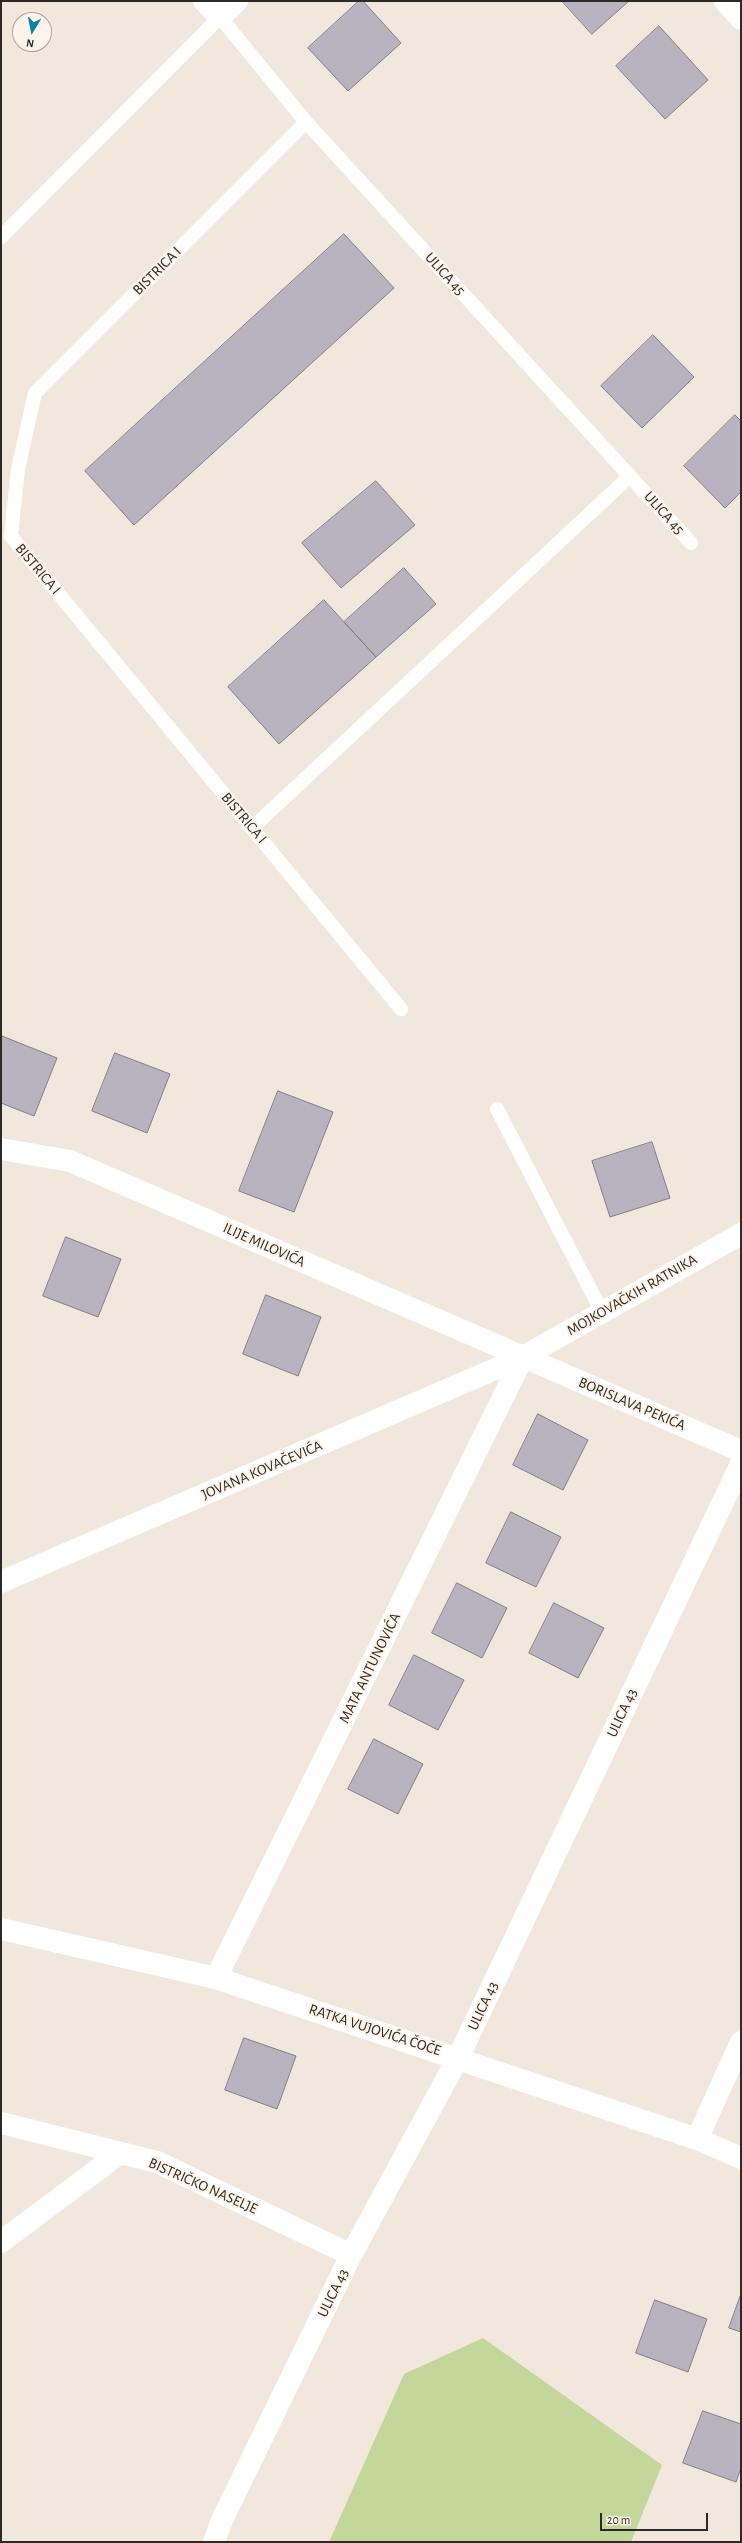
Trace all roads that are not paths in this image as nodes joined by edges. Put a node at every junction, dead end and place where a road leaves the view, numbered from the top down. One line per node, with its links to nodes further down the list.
1 (204, 1): 4 (street, ULICA 45)
2 (237, 1): 4 (street)
3 (724, 1): 5 (street)
4 (220, 17): 6 (lane, ULICA 45); 7 (lane)
5 (741, 19)
6 (306, 122): 8 (lane, ULICA 45); 10 (lane, BISTRICA I)
7 (1, 237)
8 (630, 476): 9 (lane, ULICA 45); 10 (lane)
9 (691, 543)
10 (252, 828): 11 (lane, BISTRICA I)
11 (401, 1009)
12 (497, 1109): 15 (lane)
13 (1, 1149): 16 (street, ILIJE MILOVIĆA)
14 (741, 1234): 15 (street, MOJKOVAČKIH RATNIKA)
15 (602, 1312): 16 (street, MOJKOVAČKIH RATNIKA)
16 (523, 1357): 17 (street, BORISLAVA PEKIĆA); 19 (street, JOVANA KOVAČEVIĆA); 21 (street, MATA ANTUNOVIĆA)
17 (741, 1451)
18 (741, 1464): 23 (street, ULICA 43)
19 (1, 1582)
20 (1, 1928): 21 (street, RATKA VUJOVIĆA ČOČE)
21 (216, 1978): 23 (street, RATKA VUJOVIĆA ČOČE)
22 (741, 2042): 25 (street)
23 (458, 2058): 25 (street, RATKA VUJOVIĆA ČOČE); 29 (street, ULICA 43)
24 (1, 2123): 26 (street, BISTRIČKO NASELJE)
25 (696, 2139): 27 (street, RATKA VUJOVIĆA ČOČE)
26 (120, 2153): 28 (street); 29 (street, BISTRIČKO NASELJE)
27 (741, 2158)
28 (1, 2242)
29 (351, 2255): 30 (street, ULICA 43)
30 (214, 2542)

